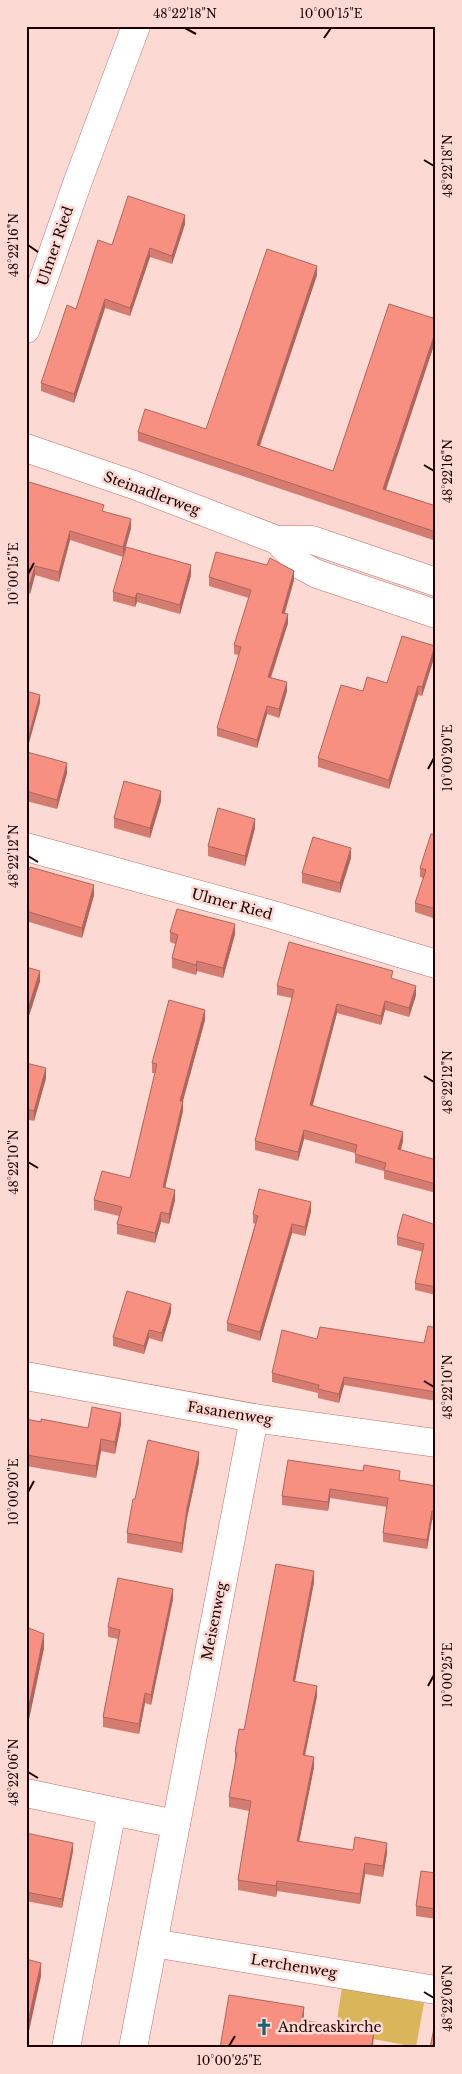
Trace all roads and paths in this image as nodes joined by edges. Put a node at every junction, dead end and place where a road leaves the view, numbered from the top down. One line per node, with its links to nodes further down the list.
1 (136, 26): 2 (street, Ulmer Ried)
2 (26, 329)
3 (26, 448): 4 (street, Steinadlerweg)
4 (277, 540): 5 (street, Steinadlerweg); 6 (street, Steinadlerweg)
5 (436, 582)
6 (436, 614)
7 (26, 847): 8 (street, Ulmer Ried)
8 (436, 964)
9 (26, 1376): 10 (street, Fasanenweg)
10 (254, 1418): 11 (street, Fasanenweg); 14 (street, Meisenweg)
11 (436, 1444)
12 (26, 1793): 13 (street)
13 (112, 1811): 14 (street); 17 (street)
14 (176, 1824): 15 (street, Meisenweg)
15 (153, 1943): 16 (street, Lerchenweg); 18 (street, Meisenweg)
16 (436, 1990)
17 (66, 2048)
18 (133, 2048)

